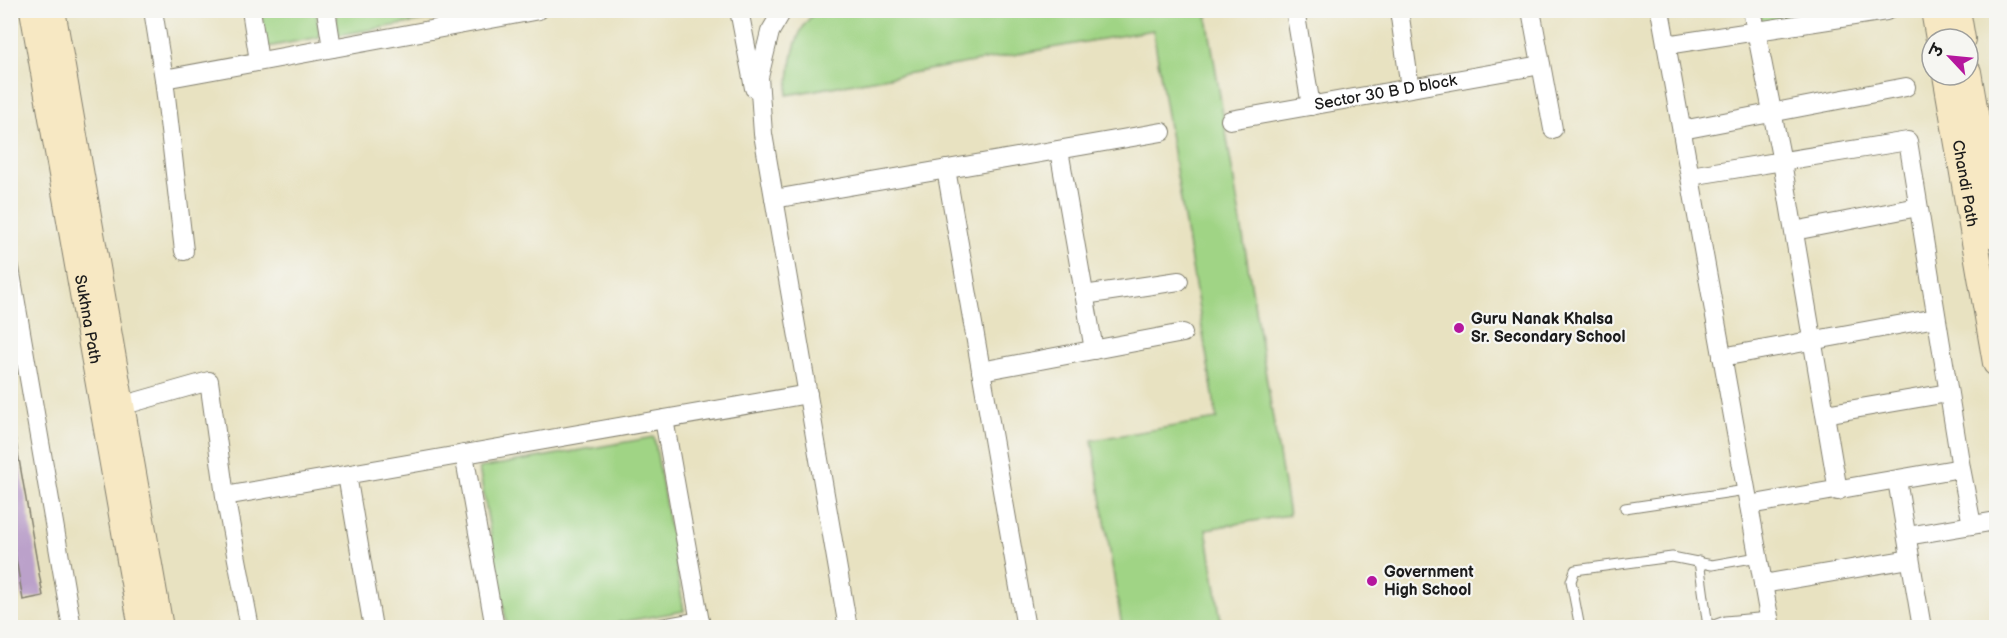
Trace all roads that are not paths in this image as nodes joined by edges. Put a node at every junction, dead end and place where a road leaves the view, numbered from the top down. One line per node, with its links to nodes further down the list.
1 (33, 10): 81 (main road, Sukhna Path)
2 (52, 10): 60 (main road, Sukhna Path)
3 (153, 10): 26 (street)
4 (251, 10): 24 (street)
5 (326, 10): 23 (street)
6 (539, 10): 17 (street)
7 (740, 10): 37 (street)
8 (783, 10): 37 (street)
9 (1295, 10): 31 (street)
10 (1399, 10): 30 (street)
11 (1531, 10): 25 (street)
12 (1660, 10): 22 (street)
13 (1752, 10): 21 (street)
14 (1934, 10): 19 (main road)
15 (1957, 10): 20 (main road)
16 (1886, 11): 18 (street)
17 (479, 16): 23 (street)
18 (1822, 16): 21 (street)
19 (1937, 27)
20 (1960, 27)
21 (1756, 32): 22 (street); 32 (street)
22 (1666, 45): 35 (street)
23 (332, 48): 24 (street)
24 (259, 61): 26 (street)
25 (1541, 65): 30 (street, Sector 30 B D block); 34 (street)
26 (164, 79): 46 (street)
27 (1906, 87): 32 (street)
28 (1948, 87): 56 (main road, Chandi Path)
29 (1971, 87): 45 (main road, Chandi Path)
30 (1410, 88): 31 (street, Sector 30 B D block)
31 (1311, 106): 33 (street, Sector 30 B D block)
32 (1773, 113): 35 (street); 39 (street)
33 (1230, 120)
34 (1553, 129)
35 (1682, 130): 41 (street)
36 (1162, 132): 38 (street)
37 (763, 134): 42 (street)
38 (1059, 150): 40 (street); 49 (street)
39 (1782, 162): 41 (street); 43 (street); 44 (street)
40 (946, 169): 42 (street); 57 (street)
41 (1690, 176): 55 (street)
42 (774, 199): 59 (street)
43 (1918, 207): 44 (street); 51 (street)
44 (1794, 231): 53 (street)
45 (1996, 236)
46 (184, 251)
47 (10, 268): 50 (street)
48 (1179, 281): 49 (street)
49 (1084, 295): 54 (street)
50 (13, 296): 80 (street)
51 (1936, 318): 53 (street); 58 (street)
52 (1184, 333): 54 (street)
53 (1812, 342): 55 (street); 61 (street)
54 (1094, 350): 57 (street)
55 (1722, 357): 69 (street)
56 (1996, 363)
57 (981, 371): 88 (street)
58 (1948, 393): 61 (street); 64 (street)
59 (808, 394): 62 (street); 87 (street)
60 (121, 406): 68 (street); 82 (main road, Sukhna Path)
61 (1825, 414): 67 (street)
62 (664, 419): 63 (street); 79 (street)
63 (464, 454): 65 (street); 85 (street)
64 (1961, 468): 66 (street); 72 (street)
65 (347, 475): 68 (street); 84 (street)
66 (1897, 480): 67 (street); 73 (street)
67 (1838, 491): 69 (street)
68 (225, 496): 83 (street)
69 (1747, 498): 70 (lane); 74 (street)
70 (1625, 508)
71 (1996, 521): 72 (street)
72 (1972, 525): 73 (street)
73 (1907, 536): 75 (street)
74 (1758, 557): 76 (lane); 77 (street)
75 (1910, 559): 77 (street); 91 (street)
76 (1699, 561): 89 (lane); 90 (lane)
77 (1763, 584): 78 (street)
78 (1770, 622): 90 (lane)
79 (700, 624): 86 (street)
80 (72, 627)
81 (142, 627)
82 (160, 627)
83 (250, 627)
84 (373, 627)
85 (495, 627)
86 (661, 627)
87 (848, 627)
88 (1026, 627)
89 (1580, 627)
90 (1707, 627)
91 (1922, 627)

